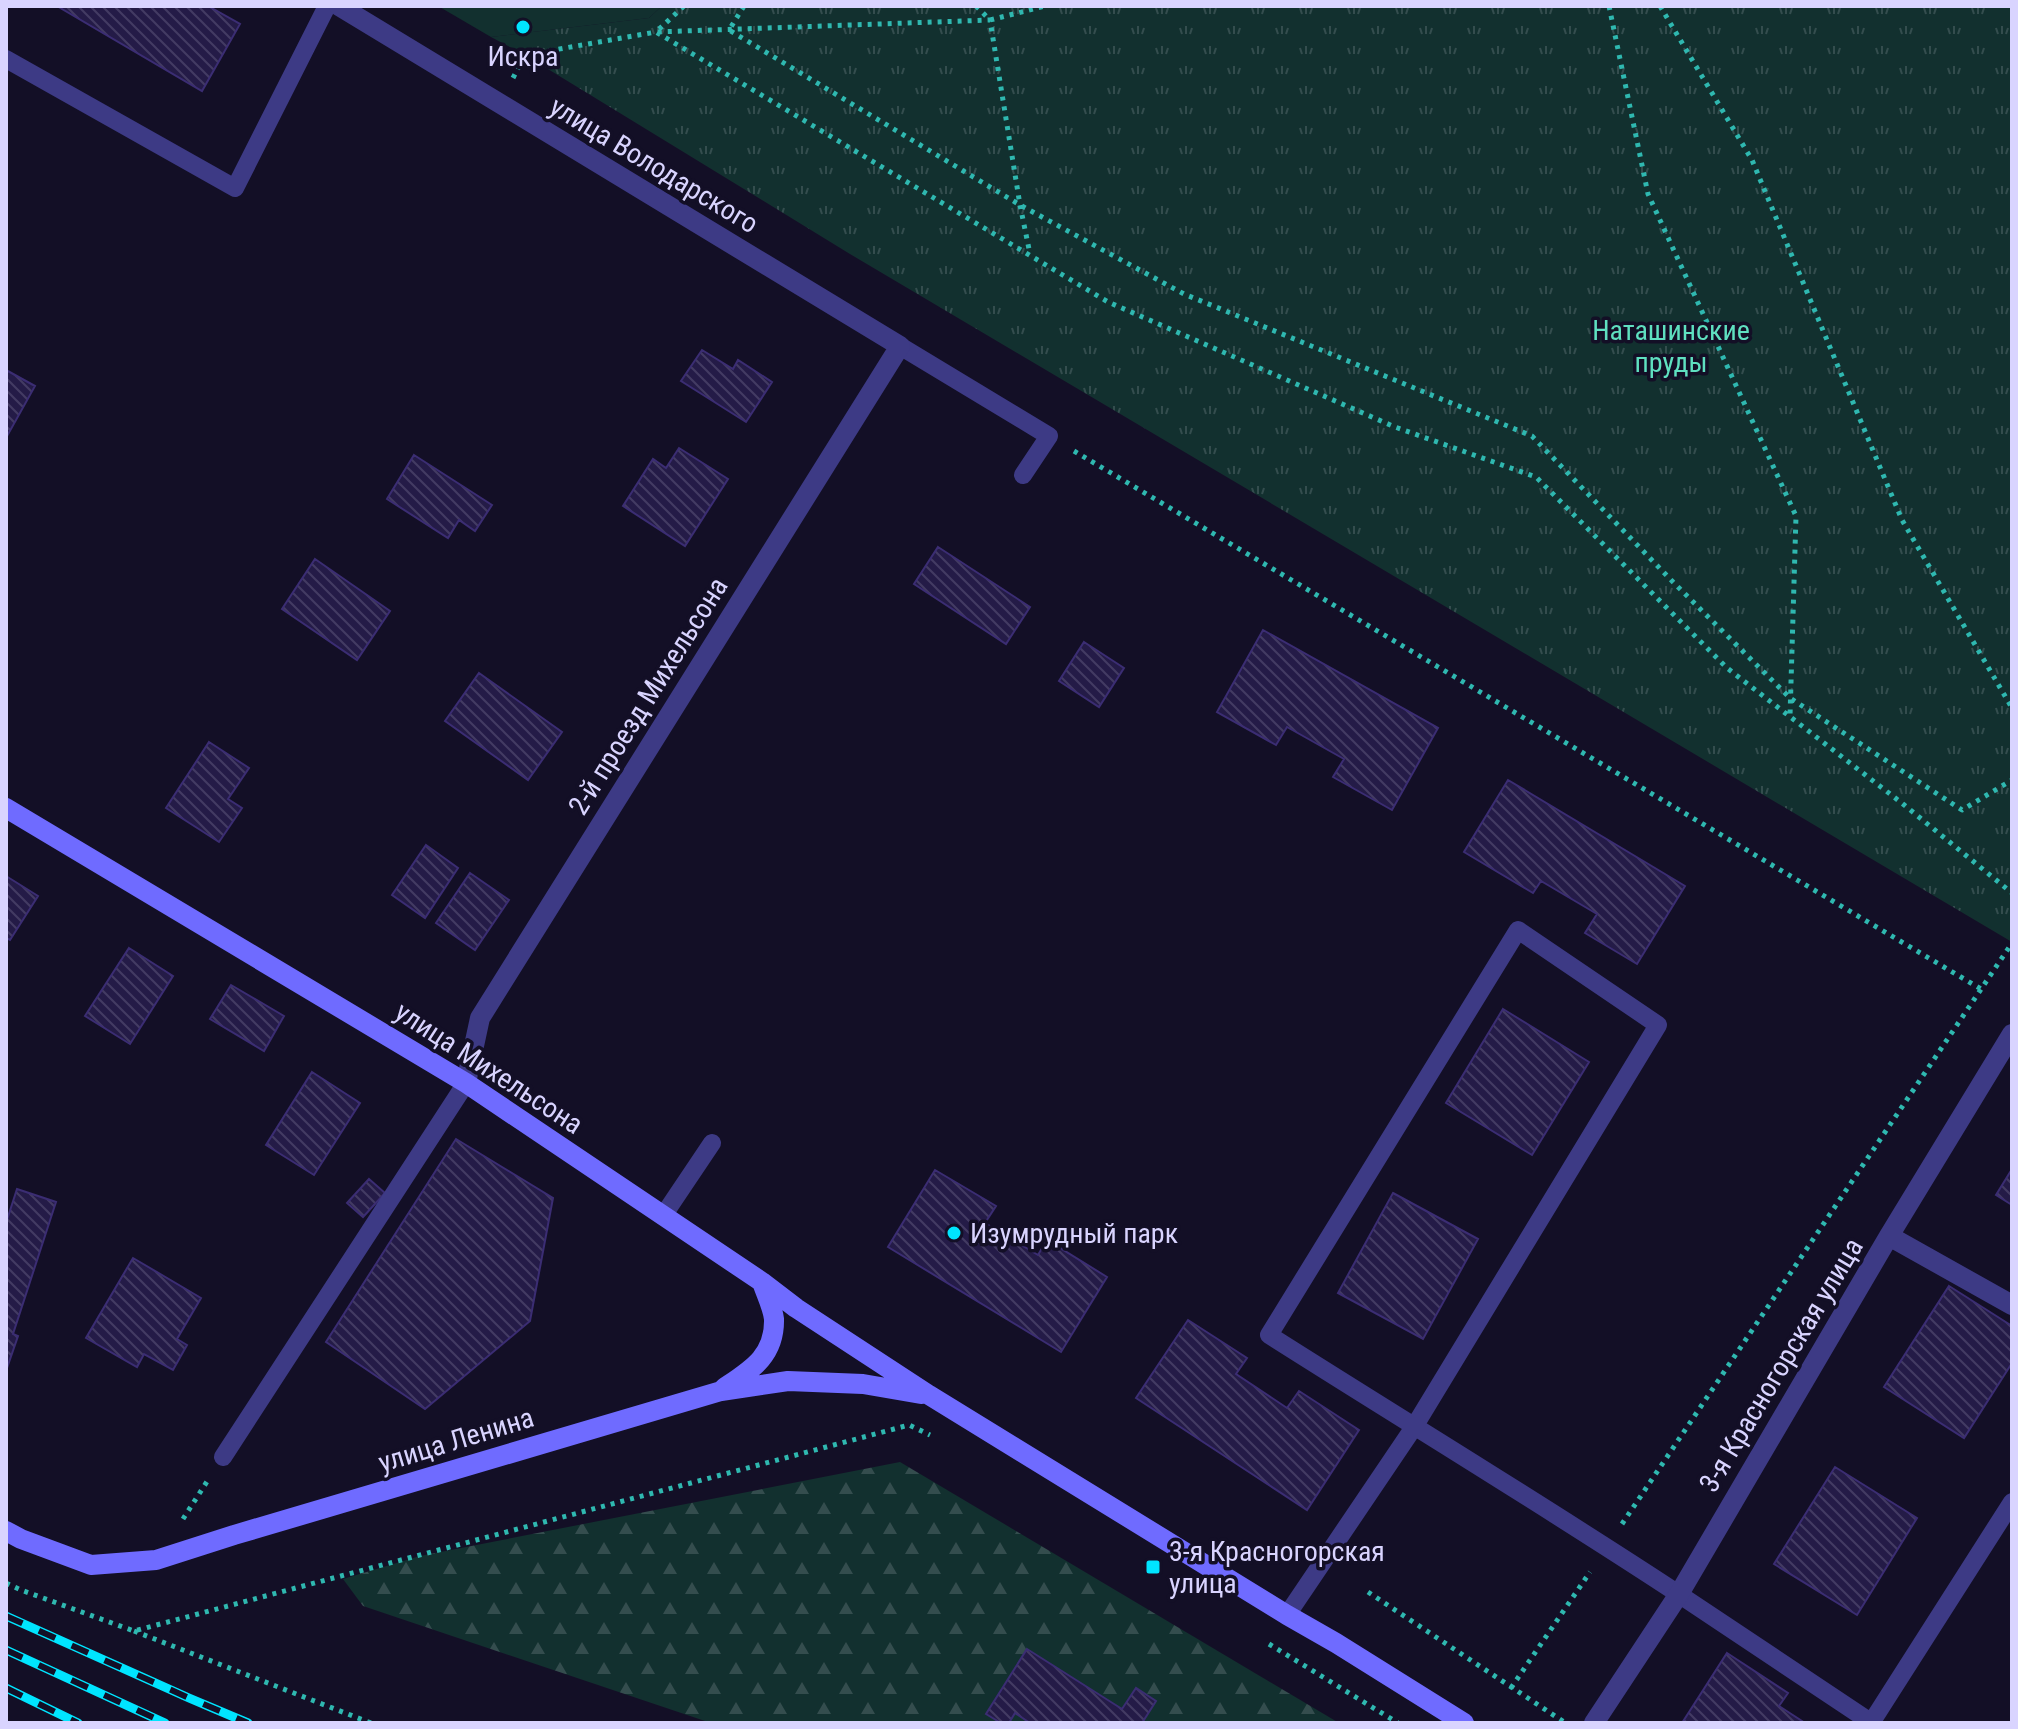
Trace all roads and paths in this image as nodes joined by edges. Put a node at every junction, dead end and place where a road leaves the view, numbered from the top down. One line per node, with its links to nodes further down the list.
1 (327, 6): 12 (lane)
2 (339, 6): 13 (street, улица Володарского)
3 (684, 6): 11 (path)
4 (744, 6): 10 (path)
5 (976, 6): 9 (path)
6 (1045, 6): 9 (path)
7 (1609, 6): 19 (path)
8 (1660, 6): 20 (path)
9 (990, 20): 10 (path); 14 (path)
10 (729, 30): 11 (path); 14 (path)
11 (656, 32): 13 (path); 15 (path)
12 (6, 59)
13 (499, 103): 16 (street, улица Володарского)
14 (1020, 205): 15 (path); 19 (path)
15 (1030, 256): 21 (path)
16 (900, 346): 17 (lane); 28 (street, 2-й проезд Михельсона)
17 (1049, 436): 18 (lane); 26 (path)
18 (1023, 475)
19 (1790, 698): 21 (path); 22 (path)
20 (2012, 708)
21 (1790, 717): 24 (path)
22 (2012, 780)
23 (6, 808): 28 (street, улица Михельсона)
24 (2012, 893)
25 (2012, 943): 26 (path)
26 (1981, 989): 41 (path)
27 (2012, 1034): 31 (street, 3-я Красногорская улица)
28 (466, 1083): 30 (street, улица Михельсона); 38 (lane)
29 (712, 1143): 30 (lane)
30 (663, 1216): 32 (street, улица Михельсона)
31 (1889, 1236): 33 (street); 45 (street, 3-я Красногорская улица)
32 (762, 1282): 34 (street); 35 (street, улица Михельсона)
33 (2012, 1305)
34 (721, 1391): 35 (street, улица Ленина); 42 (street, улица Ленина)
35 (929, 1395): 46 (street, улица Михельсона)
36 (1414, 1427): 36 (lane); 41 (lane); 46 (lane)
37 (935, 1438): 47 (path)
38 (223, 1457): 42 (path)
39 (2012, 1502): 55 (lane)
40 (6, 1531): 42 (street, улица Ленина)
41 (1606, 1548): 45 (lane); 49 (path)
42 (156, 1560)
43 (6, 1583): 47 (path)
44 (1368, 1592): 49 (path)
45 (1679, 1594): 54 (street, 3-я Красногорская улица); 55 (lane)
46 (1287, 1615): 52 (street, улица Михельсона)
47 (134, 1631): 50 (path)
48 (1265, 1641): 51 (path)
49 (1511, 1688): 53 (path)
50 (371, 1723)
51 (1398, 1723)
52 (1464, 1723)
53 (1565, 1723)
54 (1594, 1723)
55 (1872, 1723)

